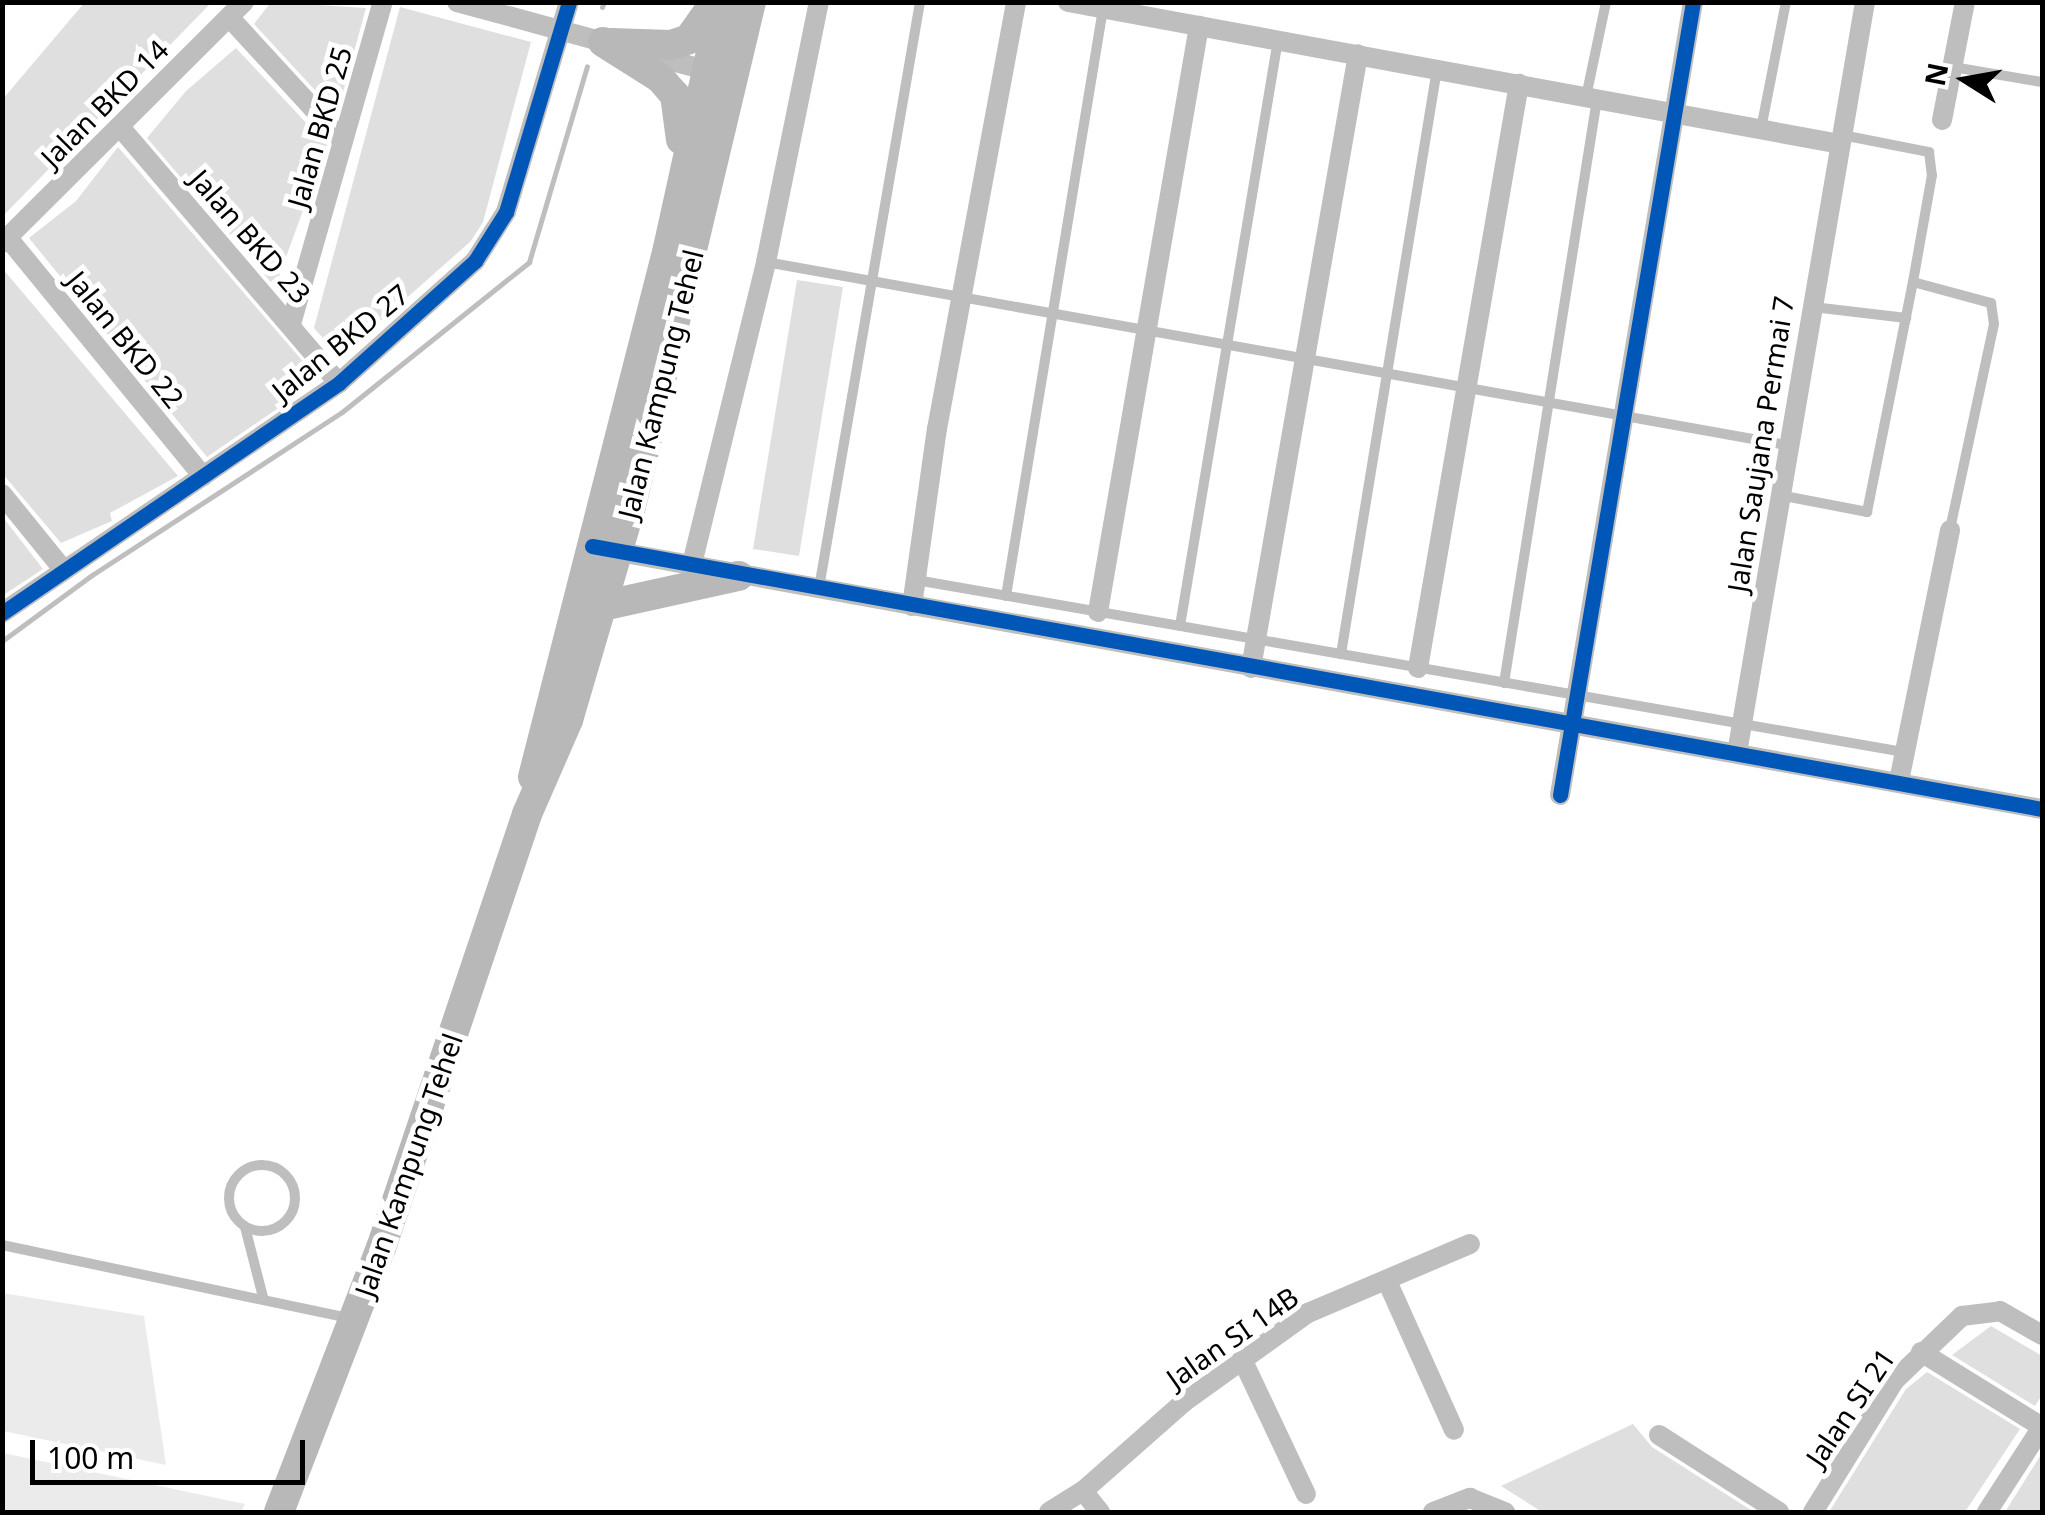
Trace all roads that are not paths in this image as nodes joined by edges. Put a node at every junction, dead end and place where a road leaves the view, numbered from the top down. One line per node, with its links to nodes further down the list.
1 (384, 2): 35 (street, Jalan BKD 25)
2 (568, 2): 20 (street, Jalan BKD 27)
3 (715, 2): 22 (main road)
4 (722, 2): 26 (main road, Jalan Kampung Tehel)
5 (741, 2): 26 (main road)
6 (751, 2): 47 (main road, Jalan Kampung Tehel)
7 (819, 2): 38 (street)
8 (920, 2): 39 (lane)
9 (1016, 2): 41 (street)
10 (1068, 2): 17 (street)
11 (1606, 2): 29 (lane)
12 (1693, 2): 30 (street)
13 (1786, 2): 33 (lane)
14 (1865, 2): 34 (street, Jalan Saujana Permai 7)
15 (1965, 2): 24 (street)
16 (465, 4): 20 (street)
17 (1103, 9): 19 (street); 43 (lane)
18 (237, 10): 32 (street, Jalan BKD 14); 35 (street)
19 (1199, 26): 21 (street); 46 (street)
20 (561, 30): 22 (street); 51 (street, Jalan BKD 27)
21 (1278, 40): 23 (street); 48 (lane)
22 (604, 42): 26 (street); 37 (main road)
23 (1358, 54): 25 (street); 49 (street)
24 (1953, 67): 27 (lane); 31 (street)
25 (1437, 68): 28 (street); 50 (lane)
26 (706, 70): 37 (main road, Jalan Kampung Tehel); 47 (main road)
27 (2042, 82)
28 (1519, 84): 29 (street); 52 (street)
29 (1592, 98): 30 (street); 53 (lane)
30 (1672, 114): 33 (street); 54 (street)
31 (1942, 120)
32 (120, 126): 36 (street, Jalan BKD 14); 45 (street, Jalan BKD 23)
33 (1761, 130): 34 (street)
34 (1840, 140): 40 (lane); 42 (street, Jalan Saujana Permai 7)
35 (343, 141): 45 (street, Jalan BKD 25)
36 (5, 240): 56 (street, Jalan BKD 22)
37 (668, 248): 60 (main road, Jalan Kampung Tehel)
38 (766, 262): 39 (lane); 62 (street)
39 (872, 280): 41 (lane); 65 (lane)
40 (1913, 282): 44 (lane); 59 (lane)
41 (961, 296): 43 (lane); 64 (street)
42 (1810, 307): 44 (lane); 55 (street, Jalan Saujana Permai 7)
43 (1054, 312): 46 (lane); 66 (lane)
44 (1906, 318): 58 (lane)
45 (291, 324): 51 (street, Jalan BKD 23)
46 (1145, 328): 48 (lane); 69 (street)
47 (674, 336): 60 (main road, Jalan Kampung Tehel)
48 (1226, 342): 49 (lane); 71 (lane)
49 (1305, 357): 50 (lane); 72 (street)
50 (1386, 371): 52 (lane); 73 (lane)
51 (339, 383): 56 (street, Jalan BKD 27)
52 (1467, 385): 53 (lane); 75 (street)
53 (1547, 400): 54 (lane); 76 (lane)
54 (1620, 414): 55 (lane); 77 (street)
55 (1786, 445): 58 (street, Jalan Saujana Permai 7)
56 (202, 476): 61 (street, Jalan BKD 27)
57 (2, 494): 61 (street)
58 (1778, 495): 78 (street, Jalan Saujana Permai 7)
59 (1950, 530): 81 (street)
60 (605, 549): 62 (street); 67 (main road, Jalan Kampung Tehel); 85 (main road, Jalan Kampung Tehel)
61 (62, 568): 70 (street, Jalan BKD 27)
62 (691, 568): 63 (street)
63 (739, 576): 65 (street); 67 (main road)
64 (915, 580): 66 (lane); 68 (street)
65 (819, 591): 68 (street)
66 (1006, 596): 69 (lane)
67 (602, 606): 85 (main road, Jalan Kampung Tehel)
68 (912, 606): 74 (street)
69 (1098, 612): 71 (lane)
70 (2, 613)
71 (1180, 626): 72 (lane)
72 (1257, 640): 73 (lane); 74 (street)
73 (1341, 654): 75 (lane)
74 (1251, 668): 79 (street)
75 (1418, 668): 76 (lane)
76 (1504, 682): 77 (lane)
77 (1576, 696): 78 (lane); 79 (street)
78 (1743, 724): 80 (street, Jalan Saujana Permai 7); 81 (lane)
79 (1573, 726): 80 (street); 83 (street)
80 (1737, 752): 82 (street)
81 (1905, 752): 82 (street)
82 (1899, 782): 84 (street)
83 (1560, 796)
84 (2042, 808)
85 (528, 814): 91 (main road, Jalan Kampung Tehel)
86 (245, 1227): 86 (lane); 90 (lane)
87 (2, 1244): 90 (lane)
88 (1470, 1244): 89 (street, Jalan SI 14B)
89 (1387, 1281): 94 (street, Jalan SI 14B); 96 (street)
90 (263, 1297): 91 (lane)
91 (355, 1320): 101 (main road, Jalan Kampung Tehel)
92 (2042, 1335): 93 (street, Jalan SI 21)
93 (1921, 1352): 95 (street); 106 (street, Jalan SI 21)
94 (1243, 1361): 98 (street, Jalan SI 14B); 99 (street)
95 (2042, 1427): 107 (street)
96 (1454, 1430)
97 (1660, 1435): 105 (street)
98 (1083, 1491): 102 (street, Jalan SI 14B); 103 (street)
99 (1306, 1494)
100 (1499, 1508): 104 (street)
101 (279, 1512)
102 (1049, 1512)
103 (1100, 1512)
104 (1433, 1512)
105 (1779, 1512)
106 (1813, 1512)
107 (1986, 1512)

